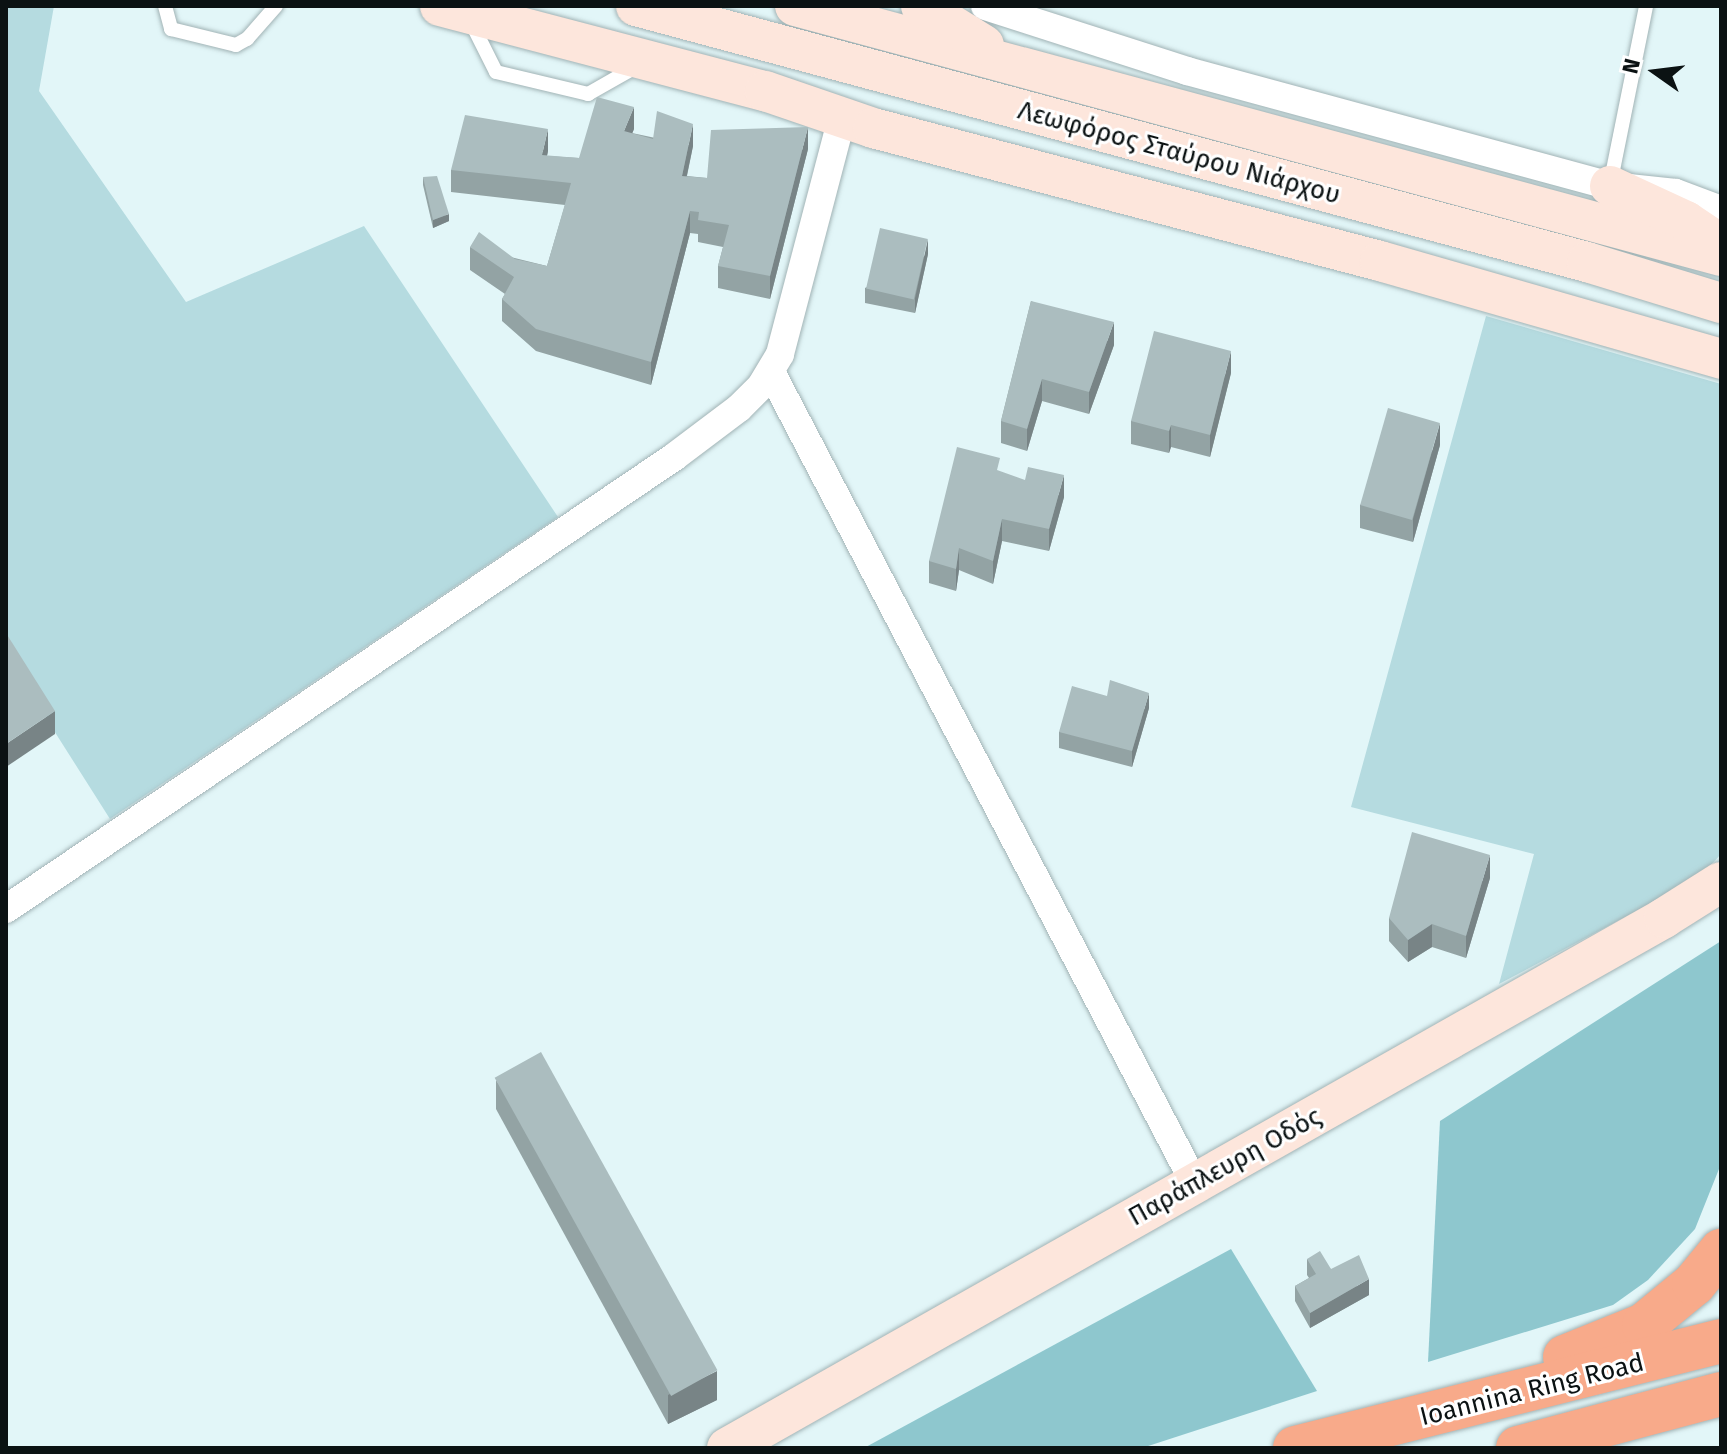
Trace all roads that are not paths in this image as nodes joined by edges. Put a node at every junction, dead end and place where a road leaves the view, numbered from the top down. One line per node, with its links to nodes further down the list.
1 (165, 6): 2 (lane)
2 (276, 6)
3 (636, 6): 10 (street, Λεωφόρος Σταύρου Νιάρχου)
4 (795, 6): 9 (street, Λεωφόρος Σταύρου Νιάρχου)
5 (921, 6): 9 (street)
6 (985, 6): 12 (street)
7 (1646, 6): 12 (lane)
8 (453, 9): 11 (street)
9 (1010, 64): 14 (street, Λεωφόρος Σταύρου Νιάρχου)
10 (902, 79): 11 (street); 15 (street, Λεωφόρος Σταύρου Νιάρχου)
11 (842, 117): 16 (street); 17 (street)
12 (1610, 186): 13 (street); 14 (street)
13 (1721, 210)
14 (1721, 254)
15 (1721, 303)
16 (1721, 359)
17 (771, 372): 20 (street); 21 (street)
18 (1721, 882): 19 (street, Παράπλευρη Οδός)
19 (1703, 902): 21 (street, Παράπλευρη Οδός)
20 (6, 909)
21 (1195, 1184): 26 (street, Παράπλευρη Οδός)
22 (1721, 1251): 25 (highway)
23 (1721, 1341): 25 (highway, Ioannina Ring Road)
24 (1721, 1394): 28 (highway, Ioannina Ring Road)
25 (1475, 1405): 27 (highway, Ioannina Ring Road)
26 (727, 1448)
27 (1295, 1448)
28 (1518, 1448)

